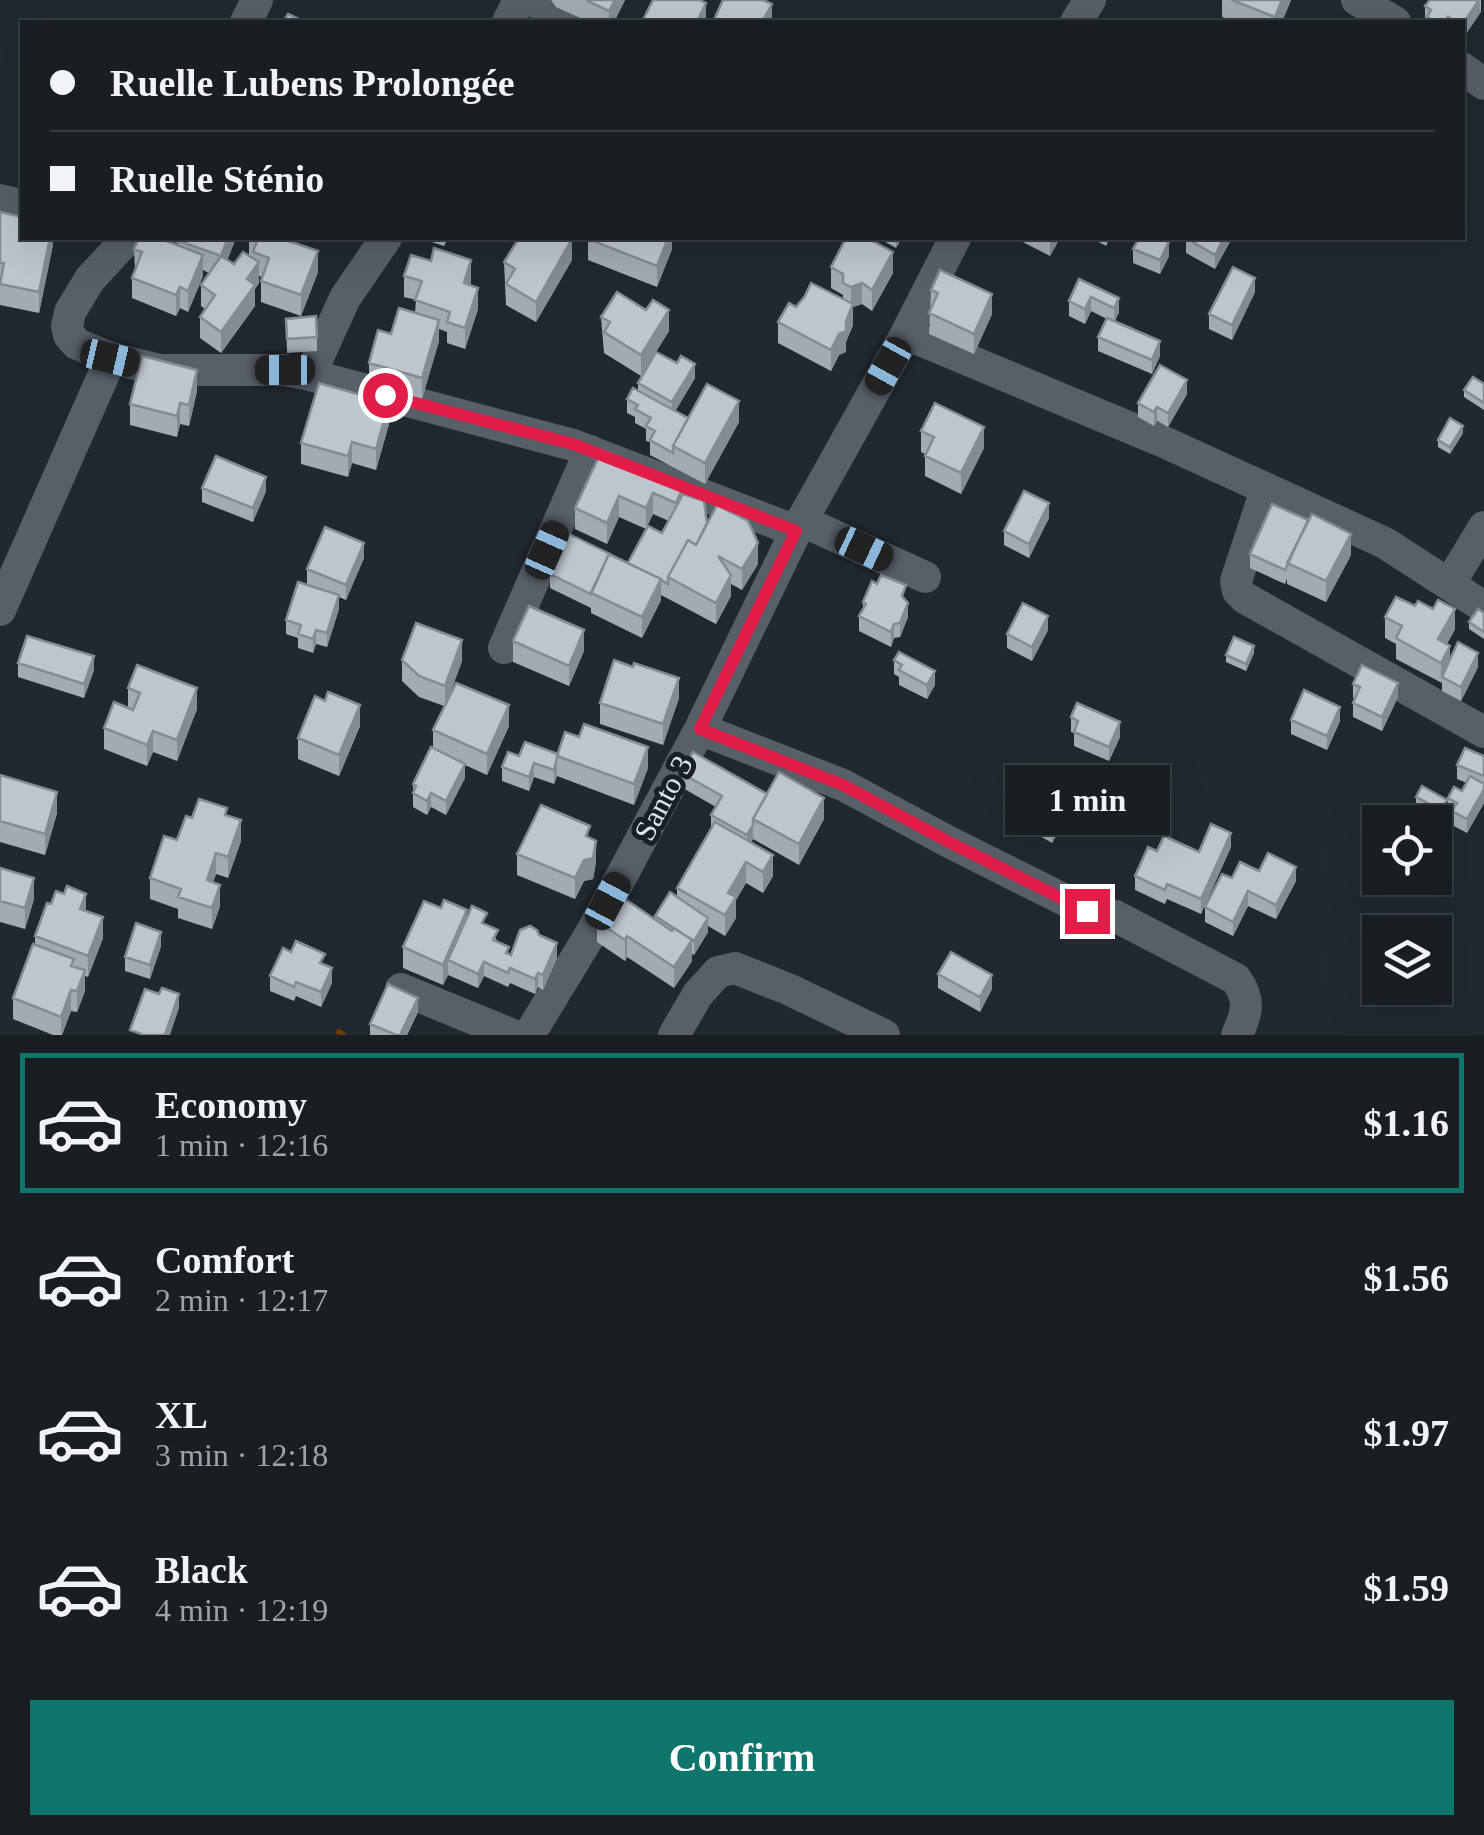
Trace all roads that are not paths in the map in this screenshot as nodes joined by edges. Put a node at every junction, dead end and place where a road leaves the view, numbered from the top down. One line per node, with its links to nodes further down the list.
1 (531, 0): 3 (street)
2 (1358, 0): 4 (street)
3 (572, 20)
4 (1392, 20)
5 (385, 240): 10 (street)
6 (954, 240): 8 (street, Santo 3)
7 (121, 241): 9 (street)
8 (906, 334): 12 (street); 13 (street, Santo 3)
9 (110, 358): 10 (street); 18 (street)
10 (310, 375): 11 (street)
11 (590, 451): 13 (street); 19 (street)
12 (1266, 490): 16 (street); 21 (street)
13 (799, 526): 15 (street); 20 (street, Santo 3)
14 (1484, 527): 16 (street)
15 (925, 578)
16 (1450, 583): 17 (street)
17 (1484, 606)
18 (0, 610)
19 (504, 648)
20 (700, 729): 24 (street, Santo 3); 27 (street)
21 (1484, 732)
22 (401, 989): 23 (street)
23 (513, 1035)
24 (529, 1035)
25 (674, 1035): 26 (street)
26 (884, 1035)
27 (1237, 1035)

